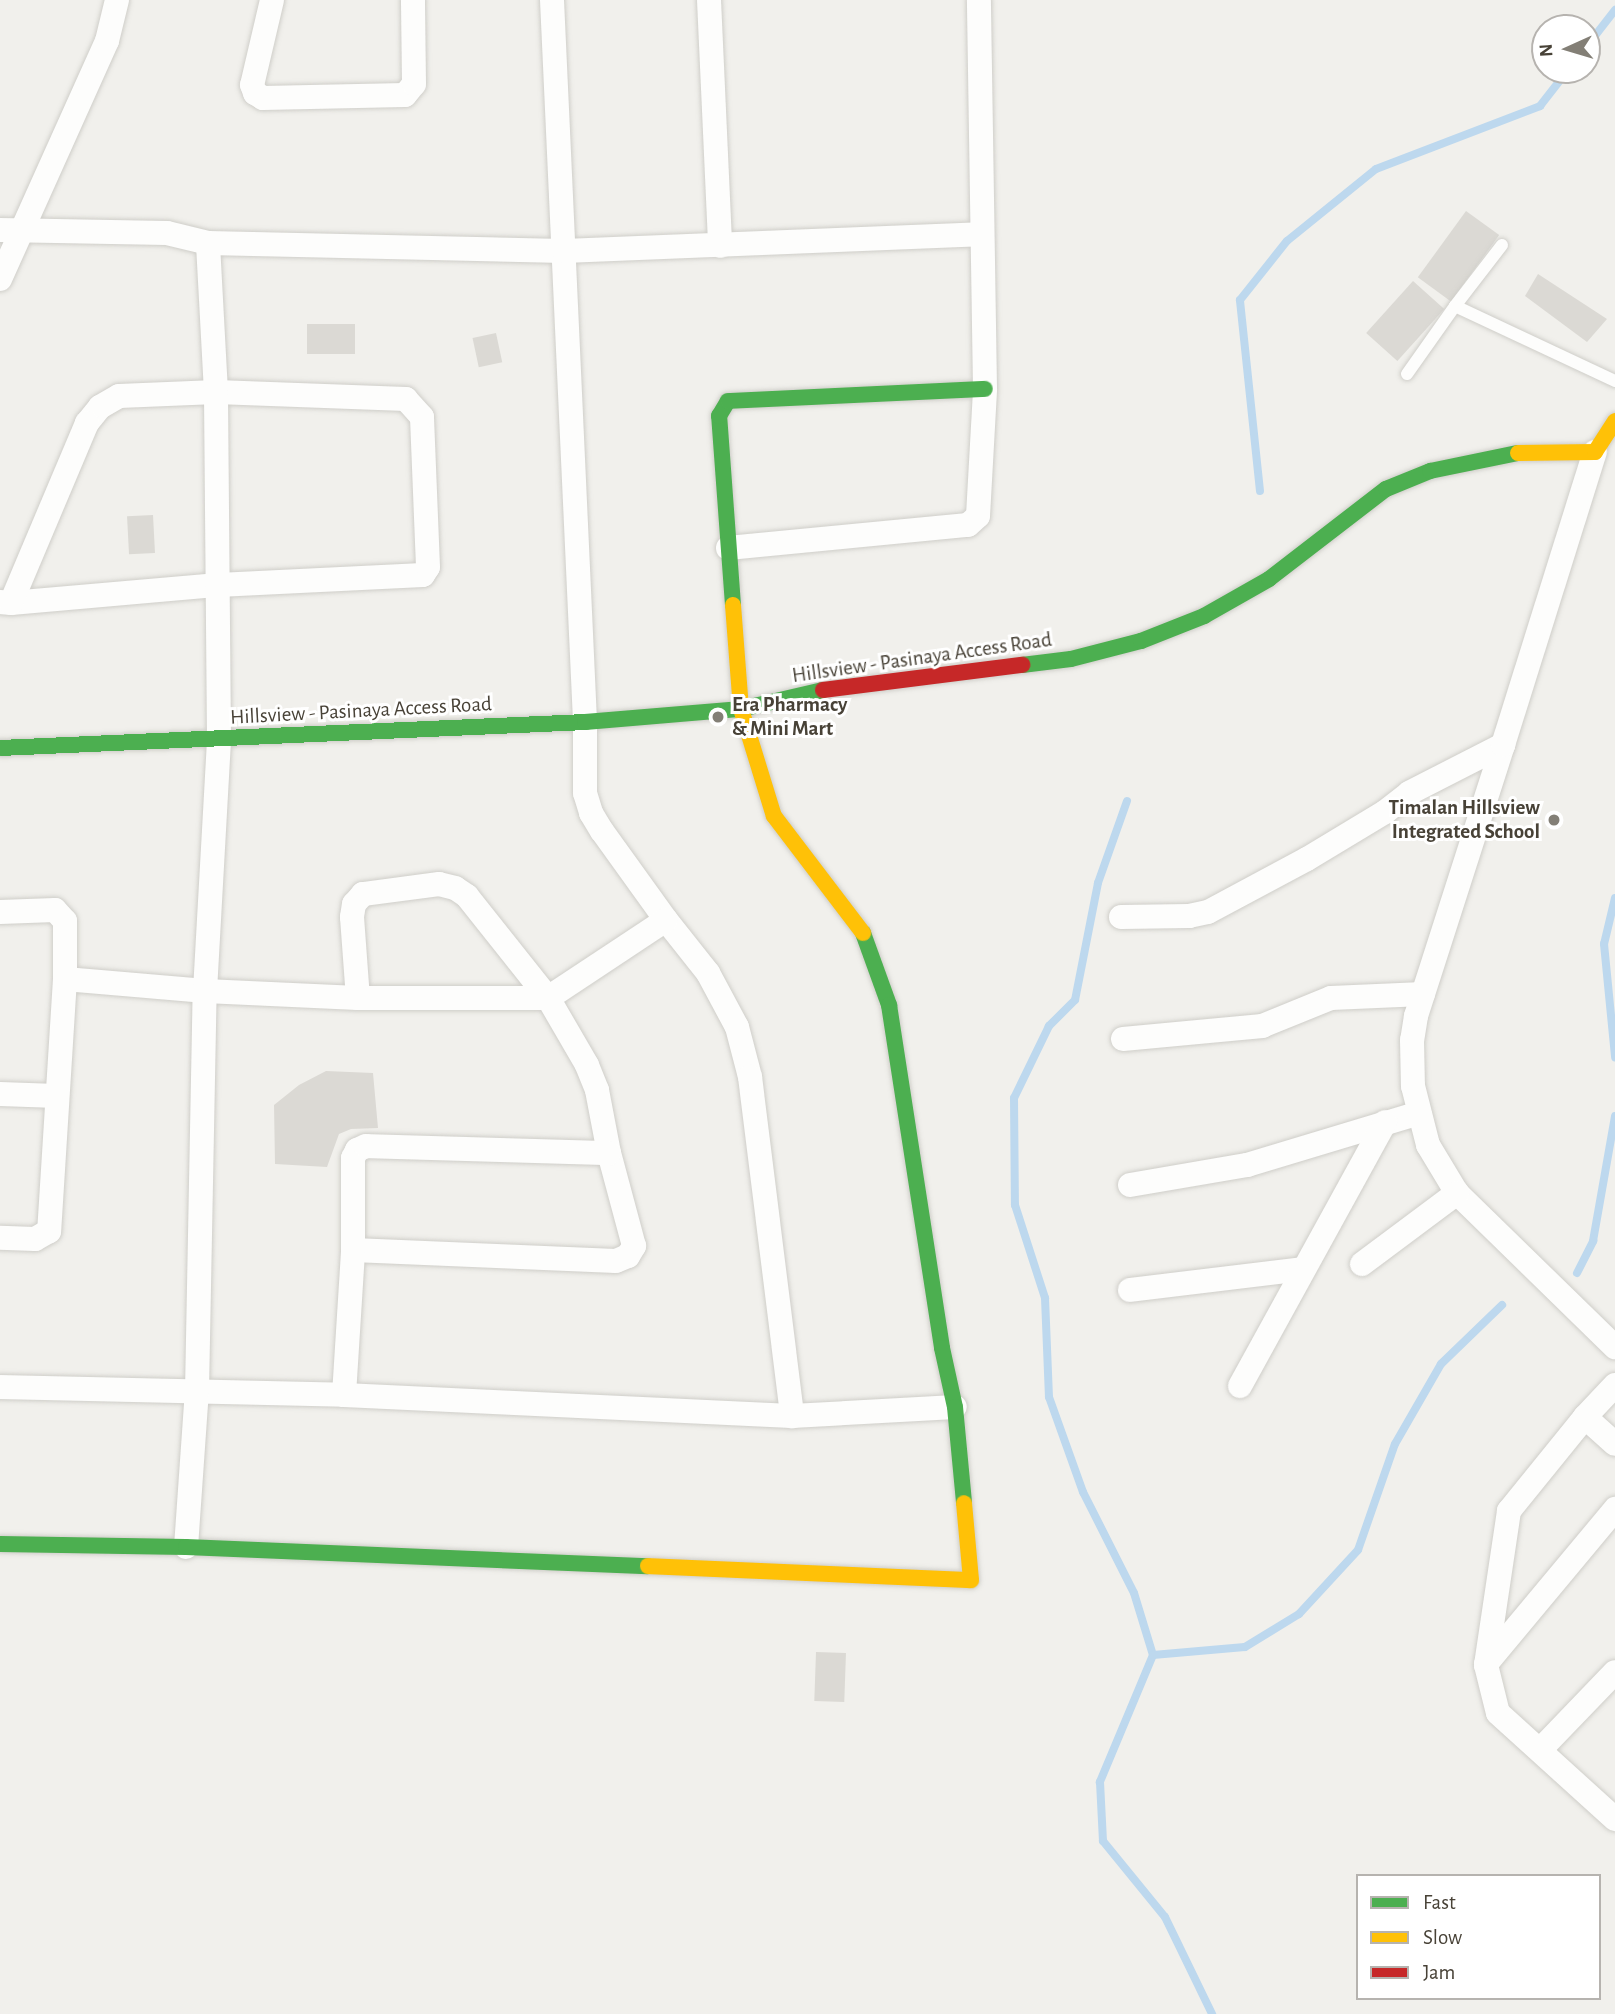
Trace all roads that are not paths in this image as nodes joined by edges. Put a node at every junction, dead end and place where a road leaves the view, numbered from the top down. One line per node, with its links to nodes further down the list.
1 (117, 0): 7 (street)
2 (272, 0): 3 (street)
3 (413, 0)
4 (552, 0): 12 (street)
5 (709, 0): 11 (street)
6 (979, 0): 8 (street)
7 (12, 230): 9 (street); 13 (street)
8 (980, 234): 11 (street); 17 (street)
9 (208, 243): 12 (street); 18 (street)
10 (1502, 245): 14 (lane)
11 (720, 246): 12 (street)
12 (564, 251): 25 (street)
13 (0, 279)
14 (1455, 306): 15 (lane); 16 (lane)
15 (1407, 374)
16 (1615, 381)
17 (985, 389): 21 (street); 21 (street)
18 (216, 392): 22 (street); 22 (street); 23 (street)
19 (1615, 421): 20 (street)
20 (1595, 452): 24 (street, Hillsview - Pasinaya Access Road); 27 (street)
21 (728, 548): 24 (street)
22 (218, 585): 23 (street); 26 (street)
23 (6, 602)
24 (741, 709): 25 (street, Hillsview - Pasinaya Access Road); 56 (street)
25 (585, 722): 26 (street, Hillsview - Pasinaya Access Road); 31 (street)
26 (219, 739): 28 (street, Hillsview - Pasinaya Access Road); 33 (street)
27 (1503, 745): 30 (street); 34 (street)
28 (0, 748)
29 (0, 912): 32 (street)
30 (1121, 917)
31 (666, 920): 36 (street); 57 (street)
32 (65, 979): 33 (street); 39 (street)
33 (205, 991): 35 (street); 54 (street)
34 (1423, 994): 37 (street); 40 (street)
35 (358, 998): 36 (street); 36 (street)
36 (548, 998): 42 (street)
37 (1123, 1039)
38 (0, 1094): 39 (street)
39 (57, 1096): 45 (street)
40 (1419, 1113): 41 (street); 44 (street)
41 (1385, 1122): 43 (street); 48 (street)
42 (609, 1153): 46 (street); 46 (street)
43 (1130, 1185)
44 (1457, 1193): 47 (street); 50 (street)
45 (0, 1238)
46 (353, 1250): 55 (street)
47 (1362, 1264)
48 (1303, 1269): 49 (street); 52 (street)
49 (1130, 1290)
50 (1615, 1347)
51 (1615, 1385): 58 (street)
52 (1240, 1386)
53 (0, 1387): 54 (street)
54 (197, 1391): 55 (street); 62 (street)
55 (344, 1395): 57 (street)
56 (955, 1407): 57 (street); 62 (street)
57 (792, 1416)
58 (1585, 1417): 59 (street); 63 (street)
59 (1615, 1444)
60 (1615, 1509): 63 (street)
61 (0, 1544): 62 (street)
62 (186, 1547)
63 (1486, 1665): 65 (street)
64 (1615, 1672): 65 (street)
65 (1540, 1750): 66 (street)
66 (1615, 1819)

